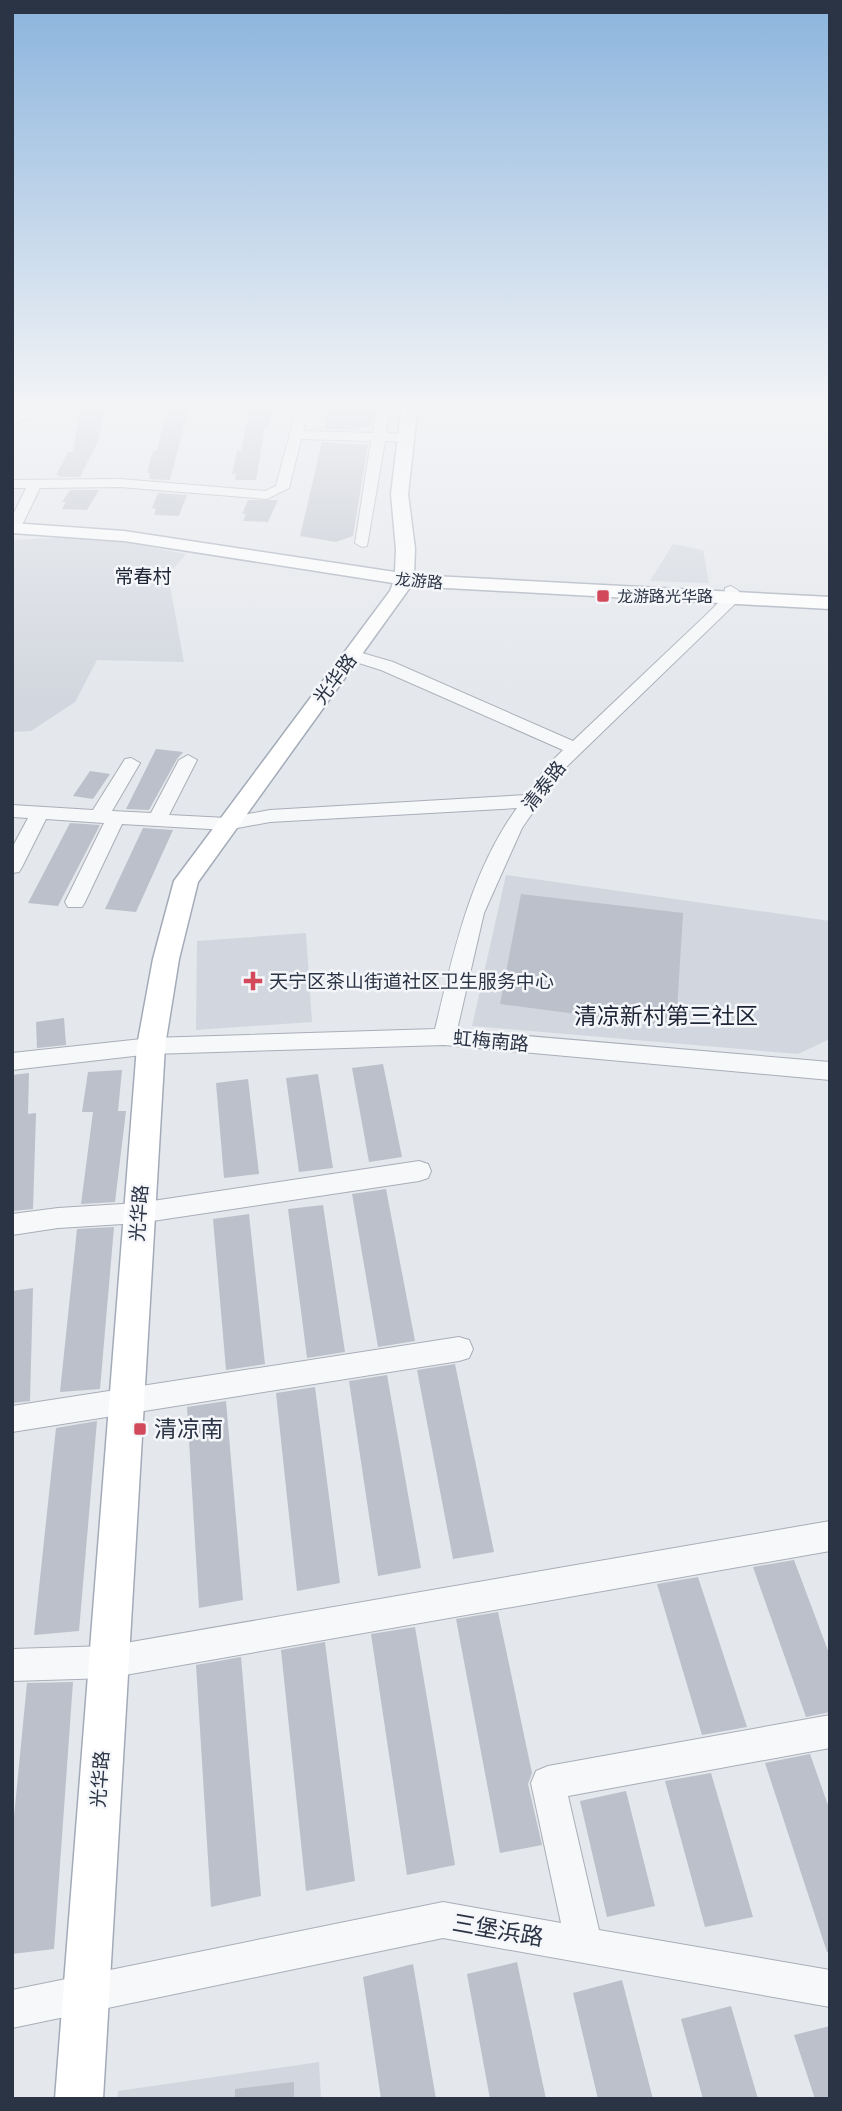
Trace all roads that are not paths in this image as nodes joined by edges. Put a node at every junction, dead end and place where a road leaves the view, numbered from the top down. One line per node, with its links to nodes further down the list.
1 (25, 502): 4 (street)
2 (369, 502): 5 (street)
3 (400, 502): 6 (main road)
4 (14, 524): 6 (main road, 龙游路)
5 (362, 543)
6 (405, 578): 7 (main road, 龙游路); 10 (main road, 光华路)
7 (732, 594): 8 (main road, 龙游路); 9 (main road, 龙游路); 11 (street, 清泰路)
8 (830, 595)
9 (830, 603)
10 (352, 656): 11 (street); 19 (main road, 光华路)
11 (575, 749): 14 (street, 清泰路)
12 (188, 760): 18 (street)
13 (131, 763): 17 (street)
14 (531, 801): 19 (street); 22 (street, 清泰路)
15 (12, 811): 16 (street)
16 (40, 813): 17 (street); 20 (street)
17 (107, 817): 18 (street); 21 (street)
18 (157, 820): 19 (street)
19 (227, 824): 23 (main road, 光华路)
20 (12, 867)
21 (75, 902)
22 (444, 1037): 23 (street, 虹梅南路); 25 (street, 虹梅南路)
23 (151, 1046): 24 (street, 虹梅南路); 27 (main road, 光华路)
24 (12, 1062)
25 (830, 1071)
26 (419, 1171): 27 (street)
27 (139, 1213): 28 (street); 30 (main road, 光华路)
28 (12, 1224)
29 (459, 1349): 30 (street)
30 (126, 1402): 31 (street); 33 (main road, 光华路)
31 (12, 1419)
32 (830, 1536): 33 (street)
33 (108, 1662): 34 (street); 38 (main road, 光华路)
34 (12, 1665)
35 (830, 1731): 36 (street)
36 (584, 1945): 37 (street, 三堡浜路); 38 (street, 三堡浜路)
37 (830, 1989)
38 (86, 1994): 39 (street, 三堡浜路); 40 (main road, 光华路)
39 (12, 2009)
40 (79, 2099)

